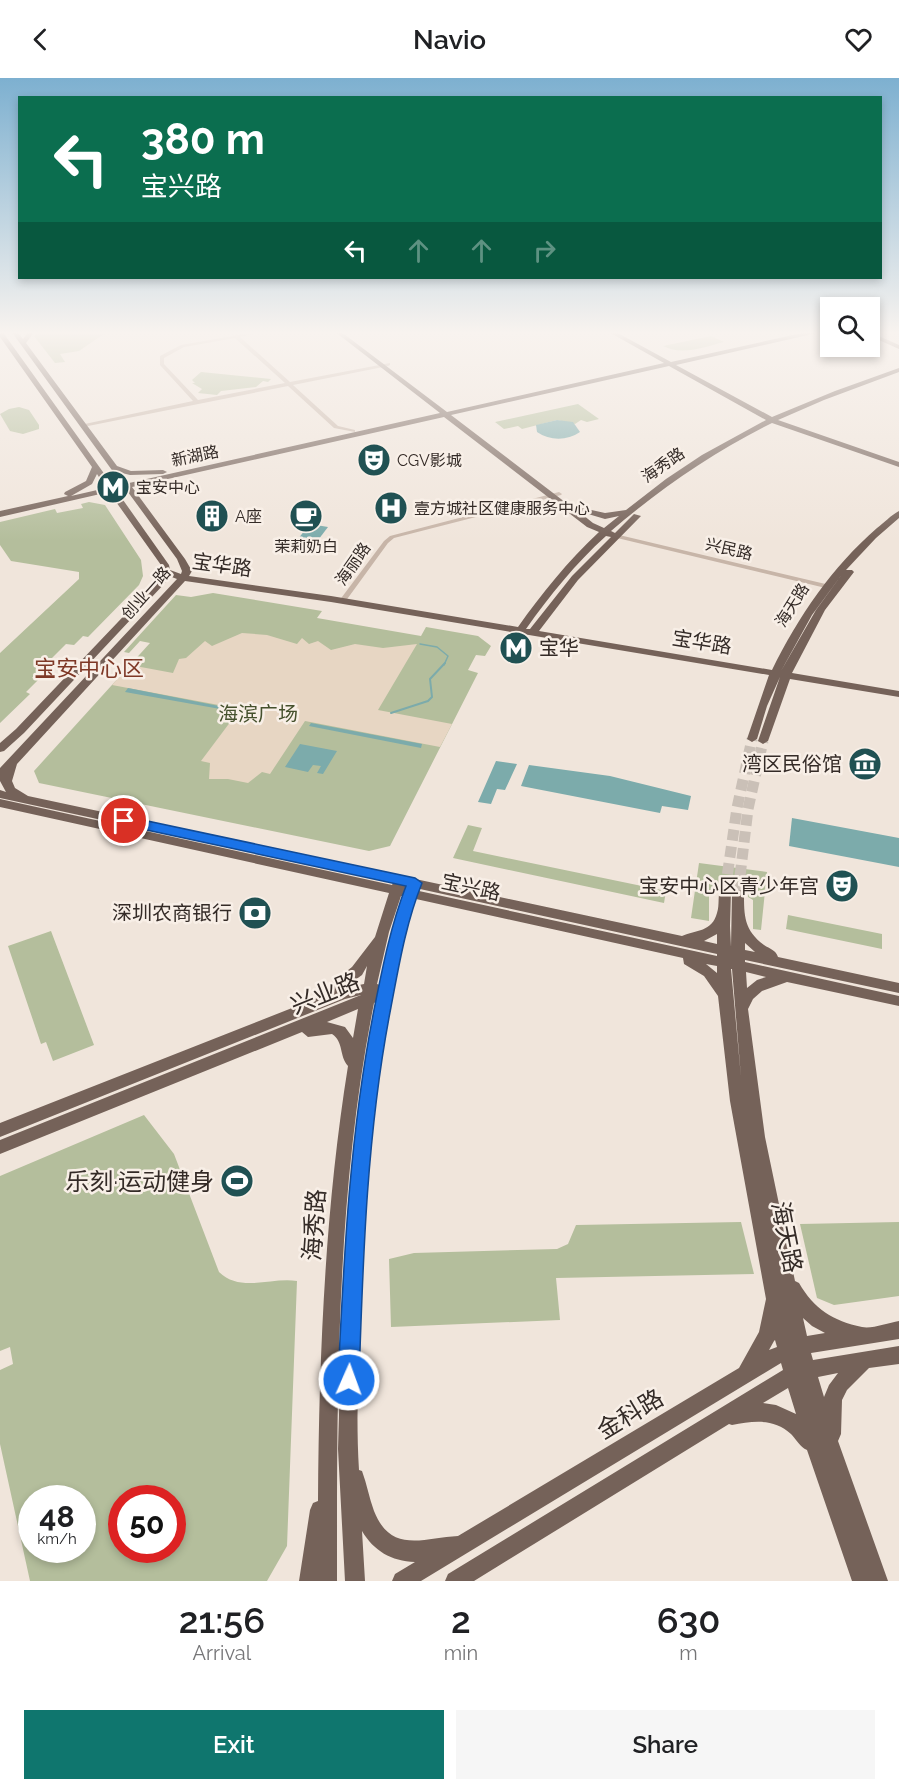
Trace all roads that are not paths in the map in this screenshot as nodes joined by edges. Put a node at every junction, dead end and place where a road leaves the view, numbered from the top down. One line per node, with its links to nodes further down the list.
1 (48, 401): 25 (main road, 创业一路)
2 (65, 401): 19 (main road, 创业一路)
3 (200, 401): 11 (street)
4 (305, 401): 20 (street)
5 (432, 401): 16 (main road)
6 (434, 401): 14 (main road)
7 (496, 401): 12 (main road)
8 (742, 401): 13 (main road)
9 (822, 401): 15 (main road, 海秀路)
10 (824, 401): 15 (main road, 海秀路)
11 (196, 402): 19 (street)
12 (474, 406): 14 (main road); 18 (main road)
13 (754, 408): 15 (main road); 17 (main road); 21 (main road)
14 (447, 409): 16 (main road, 新湖路); 18 (main road)
15 (802, 409): 17 (main road, 海秀路); 23 (main road)
16 (420, 418): 18 (main road); 20 (main road, 新湖路); 30 (main road, 新湖路)
17 (778, 420): 21 (main road, 海秀路); 22 (main road); 23 (main road)
18 (464, 424): 33 (main road)
19 (82, 425): 24 (main road, 创业一路)
20 (334, 431): 30 (main road, 新湖路)
21 (756, 431): 22 (main road); 36 (main road, 海秀路); 44 (main road, 海秀路)
22 (806, 433): 28 (main road)
23 (824, 434): 26 (main road)
24 (94, 441): 25 (main road); 27 (main road, 创业一路)
25 (80, 445): 29 (main road, 创业一路)
26 (899, 460)
27 (112, 465): 30 (main road); 31 (main road, 创业一路)
28 (899, 465)
29 (96, 467): 32 (main road, 创业一路); 34 (main road)
30 (173, 473): 31 (main road, 新湖路); 35 (main road)
31 (125, 484): 32 (main road, 新湖路); 35 (main road, 创业一路)
32 (109, 487): 34 (main road, 新湖路); 37 (main road, 创业一路)
33 (555, 495): 39 (main road); 51 (street, 海丽路)
34 (65, 497): 37 (main road); 38 (main road, 新湖路); 40 (main road, 新湖路)
35 (138, 502): 48 (main road, 创业一路)
36 (635, 506): 39 (main road); 43 (main road, 海秀路)
37 (123, 507): 46 (main road, 创业一路)
38 (0, 509)
39 (576, 511): 43 (main road); 45 (main road)
40 (0, 514)
41 (899, 514): 50 (main road, 海天路)
42 (899, 523): 50 (main road, 海天路)
43 (605, 532): 44 (main road); 45 (main road, 海秀路)
44 (615, 536): 49 (main road, 海秀路); 50 (street, 兴民路)
45 (583, 554): 47 (main road, 海秀路)
46 (166, 573): 48 (main road, 宝华路); 56 (main road, 创业一路)
47 (566, 573): 49 (main road); 52 (main road, 海秀路)
48 (185, 574): 51 (main road, 宝华路); 60 (main road, 创业一路)
49 (577, 576): 52 (main road, 海秀路)
50 (831, 587): 53 (main road, 海天路)
51 (345, 599): 52 (main road, 宝华路)
52 (528, 629): 53 (main road, 宝华路)
53 (782, 671): 54 (main road, 宝华路); 55 (main road, 宝华路); 57 (main road, 海天路)
54 (899, 687)
55 (899, 694)
56 (20, 731): 58 (main road, 创业一路); 59 (main road)
57 (757, 740)
58 (0, 749)
59 (0, 755)
60 (17, 757): 61 (main road, 创业一路); 64 (main road)
61 (0, 775)
62 (0, 794): 64 (main road, 宝兴路)
63 (0, 805): 64 (main road, 宝兴路)
64 (34, 806): 65 (main road, 宝兴路)
65 (405, 887): 68 (main road, 海秀路); 69 (main road, 宝兴路); 73 (main road, 海秀路)
66 (732, 892): 67 (main road, 海天路)
67 (731, 913): 69 (main road); 70 (main road, 海天路); 71 (main road)
68 (385, 927): 73 (main road, 海秀路); 76 (main road)
69 (672, 945): 70 (main road, 宝兴路); 74 (main road)
70 (730, 958): 71 (main road, 宝兴路); 74 (main road, 海天路); 77 (main road, 海天路)
71 (792, 972): 72 (main road, 宝兴路); 75 (main road, 宝兴路); 77 (main road)
72 (899, 988)
73 (374, 994): 76 (main road, 兴业路); 78 (main road, 兴业路); 79 (main road, 海秀路); 91 (main road, 海秀路)
74 (725, 996): 82 (main road, 海天路)
75 (899, 1002)
76 (308, 1007): 80 (main road, 兴业路)
77 (740, 1012): 82 (main road, 海天路)
78 (268, 1040): 79 (main road); 81 (main road, 兴业路)
79 (353, 1077): 93 (main road, 海秀路)
80 (0, 1130)
81 (0, 1147)
82 (777, 1270): 84 (main road); 85 (main road, 海天路); 89 (main road)
83 (899, 1330): 84 (main road, 金科路)
84 (872, 1334): 85 (main road, 金科路)
85 (794, 1348): 88 (main road, 海天路); 89 (main road, 金科路)
86 (899, 1355): 87 (main road)
87 (866, 1359): 88 (main road); 92 (main road)
88 (800, 1372): 90 (main road); 92 (main road, 海天路)
89 (743, 1376): 94 (main road, 金科路)
90 (722, 1418): 92 (main road); 95 (main road)
91 (348, 1449): 94 (main road); 98 (main road, 海秀路)
92 (827, 1460): 100 (main road, 海天路); 101 (main road, 海天路)
93 (327, 1461): 96 (main road); 97 (main road, 海秀路)
94 (461, 1546): 99 (main road, 金科路)
95 (459, 1579)
96 (309, 1581)
97 (327, 1581)
98 (355, 1581)
99 (402, 1581)
100 (862, 1581)
101 (878, 1581)

